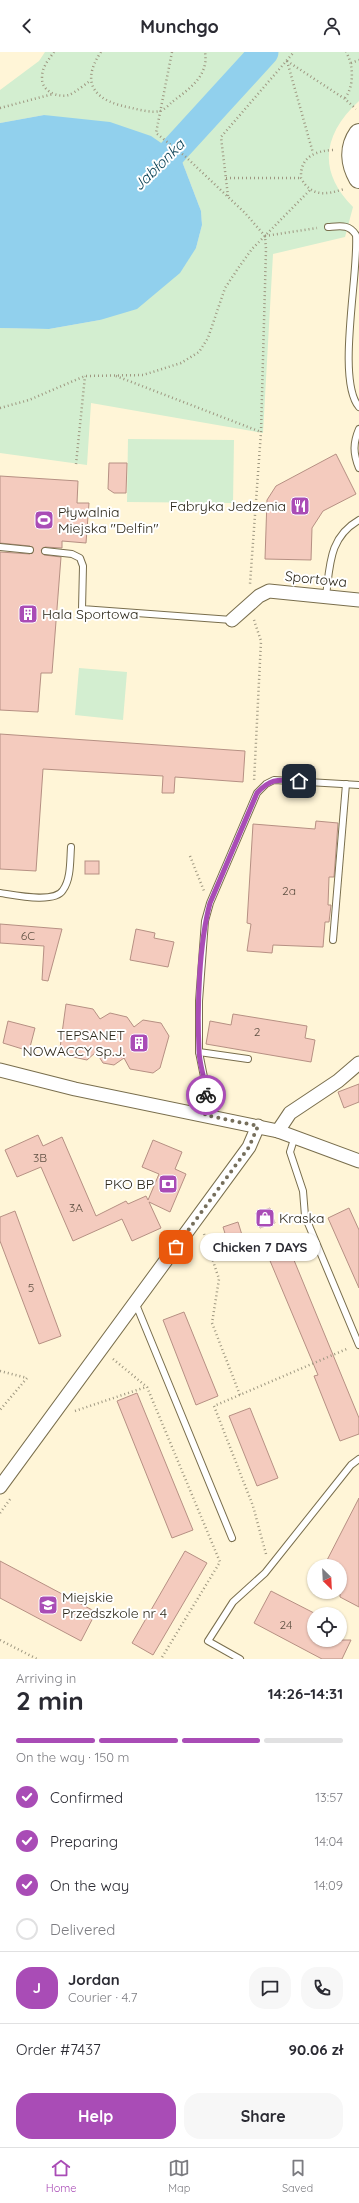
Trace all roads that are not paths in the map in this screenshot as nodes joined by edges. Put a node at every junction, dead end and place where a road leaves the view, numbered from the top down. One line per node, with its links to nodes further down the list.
1 (359, 134): 2 (main road)
2 (351, 183)
3 (328, 227): 4 (lane)
4 (359, 407)
5 (359, 429): 6 (lane)
6 (359, 468)
7 (359, 520): 11 (lane)
8 (0, 548): 9 (lane)
9 (30, 550)
10 (45, 552): 13 (lane)
11 (326, 596): 12 (street, Sportowa); 13 (street, Sportowa)
12 (359, 600)
13 (232, 620)
14 (346, 784): 15 (lane); 18 (lane); 19 (lane)
15 (359, 785)
16 (72, 847): 17 (lane)
17 (0, 893)
18 (333, 940)
19 (198, 1052): 20 (lane); 23 (lane)
20 (248, 1059)
21 (359, 1063): 25 (street)
22 (0, 1070): 23 (street)
23 (205, 1115): 24 (street)
24 (258, 1126): 25 (street); 28 (street)
25 (278, 1131): 26 (street)
26 (294, 1136): 27 (street); 29 (lane)
27 (359, 1161)
28 (135, 1302): 31 (street); 32 (lane)
29 (359, 1344)
30 (359, 1459): 33 (lane)
31 (0, 1487)
32 (232, 1538)
33 (240, 1659)

